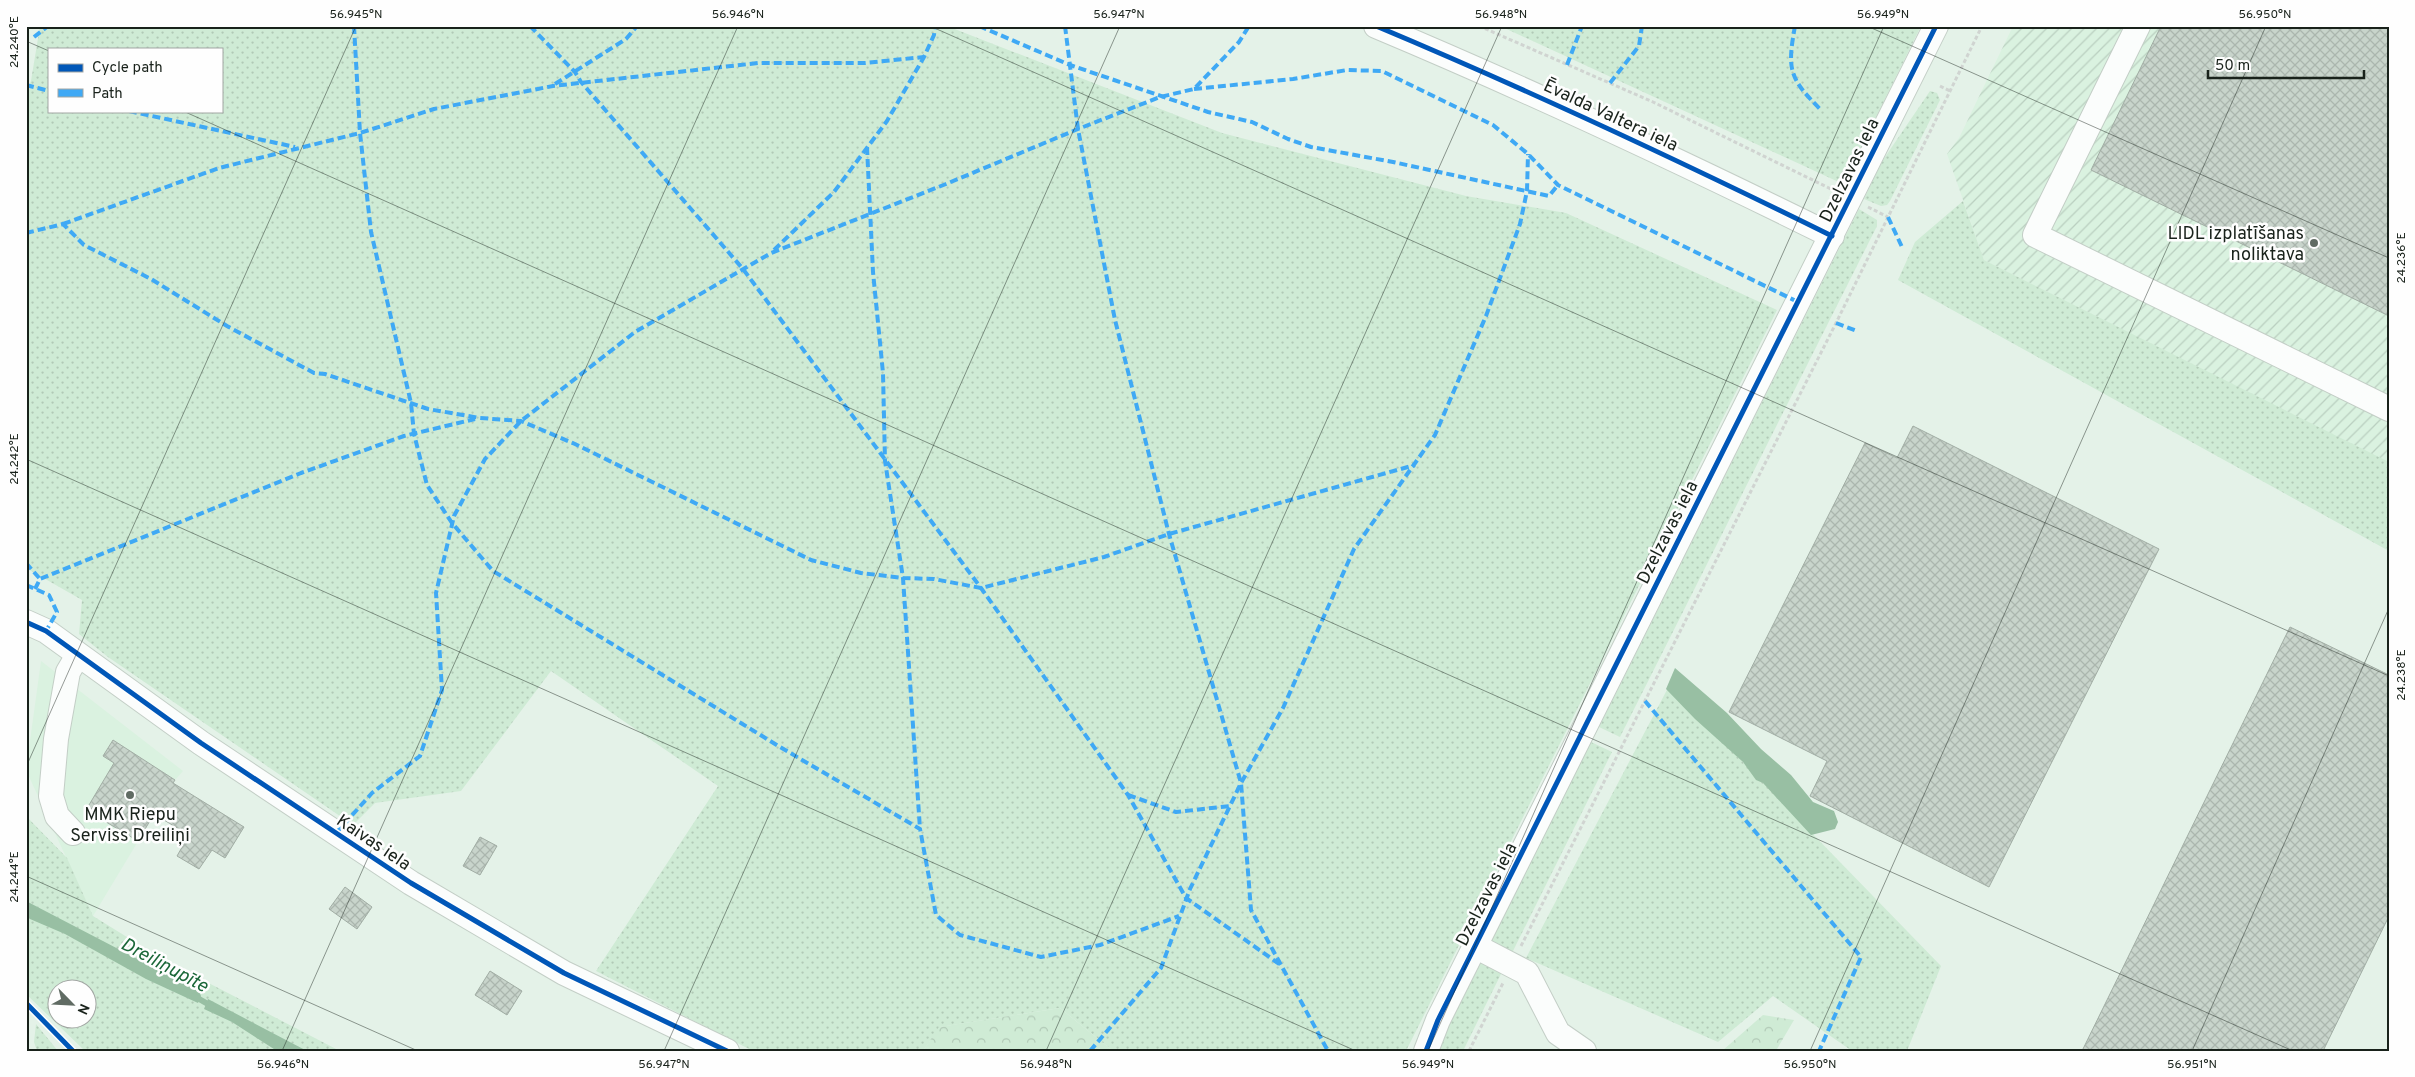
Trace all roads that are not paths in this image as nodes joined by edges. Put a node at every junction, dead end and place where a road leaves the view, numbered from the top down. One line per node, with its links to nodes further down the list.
1 (1376, 26): 4 (street, Ēvalda Valtera iela)
2 (1936, 26): 4 (street, Dzelzavas iela)
3 (2138, 26): 5 (street)
4 (1832, 236): 9 (street, Dzelzavas iela)
5 (2389, 409)
6 (26, 622): 7 (street, Kaivas iela)
7 (78, 655): 8 (street); 10 (street, Kaivas iela)
8 (73, 833)
9 (1476, 946): 11 (street, Dzelzavas iela); 12 (street)
10 (727, 1051)
11 (1426, 1051)
12 (1584, 1051)

